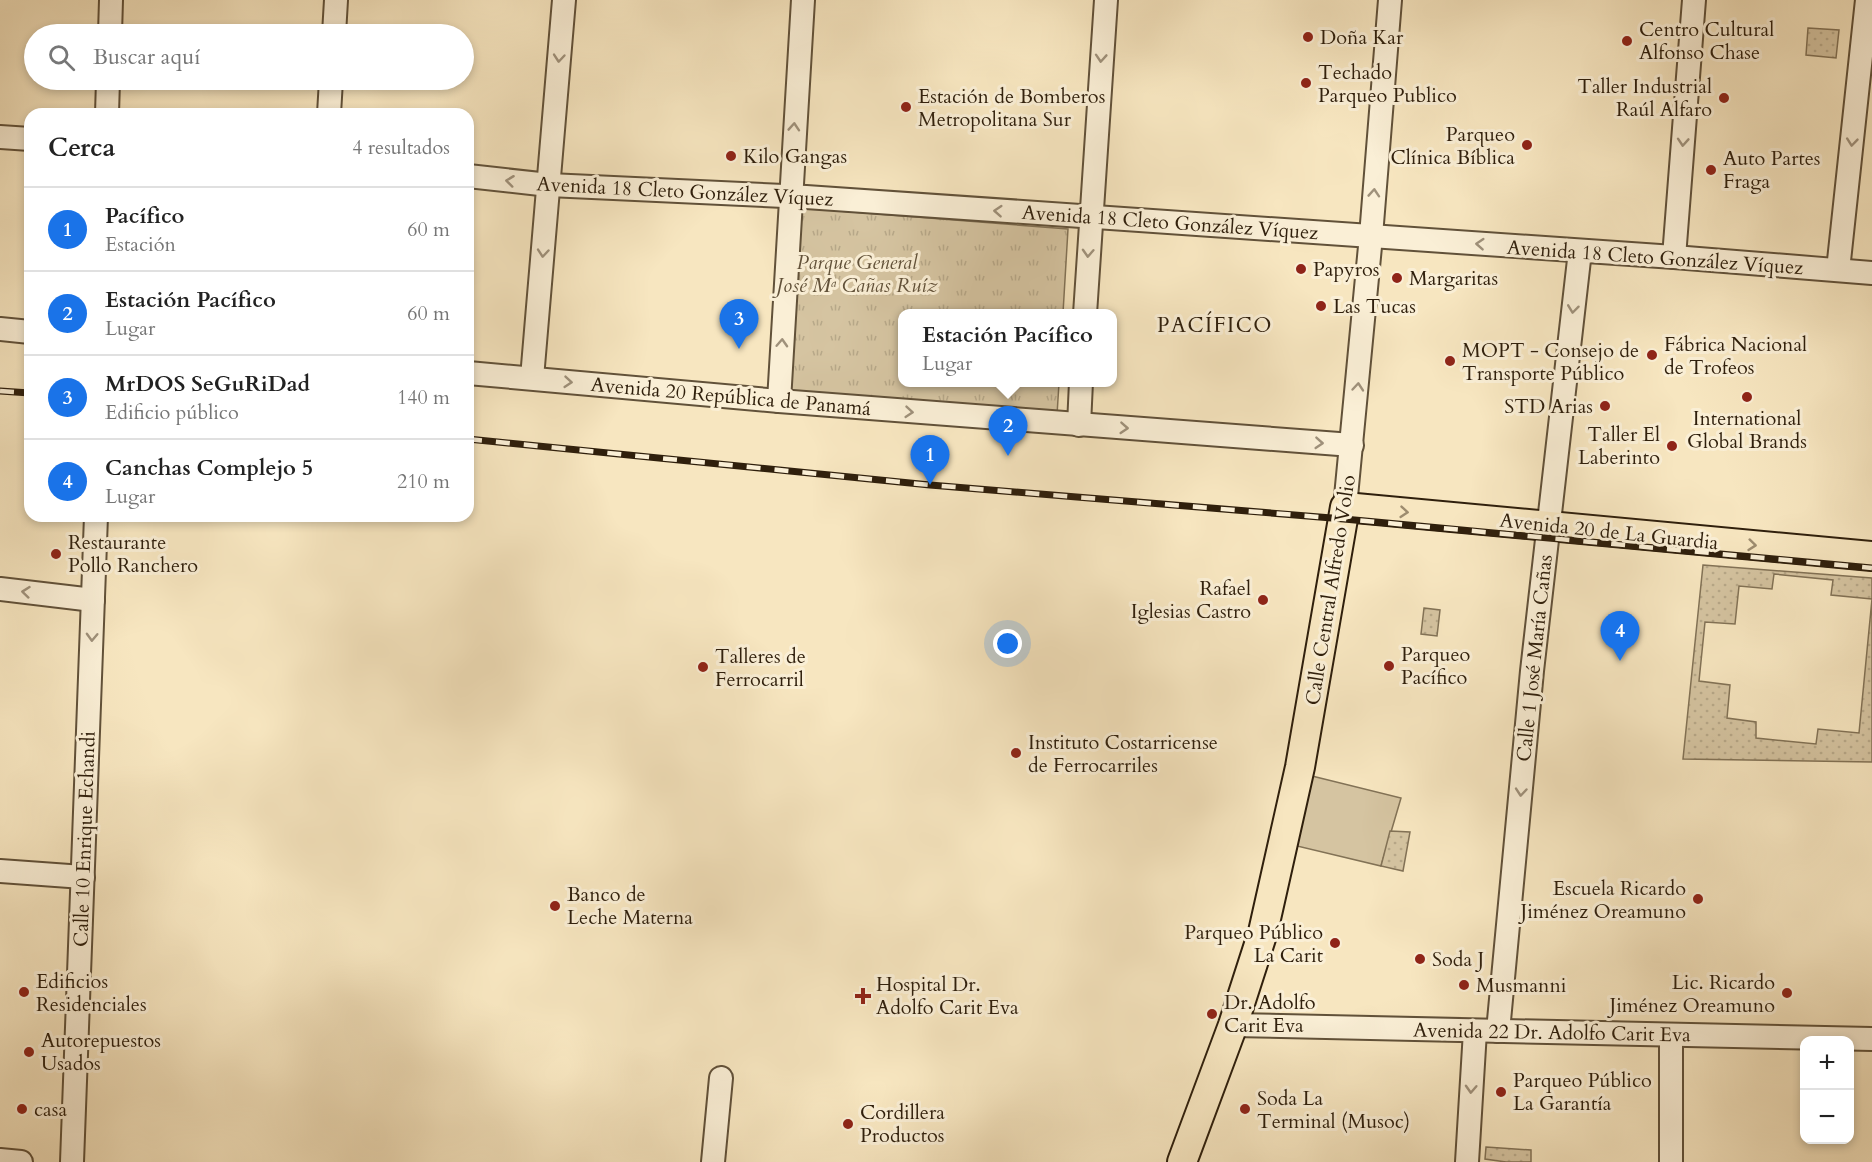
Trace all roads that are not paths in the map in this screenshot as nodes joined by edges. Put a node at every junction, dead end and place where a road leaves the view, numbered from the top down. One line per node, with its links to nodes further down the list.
1 (111, 0): 9 (street)
2 (336, 0): 10 (street)
3 (564, 0): 18 (street, one-way to 18)
4 (802, 0): 19 (street, one-way to 4)
5 (1106, 0): 20 (street, one-way to 20)
6 (1390, 0): 21 (street, Calle Central Alfredo Volio, one-way to 6)
7 (1694, 0): 23 (street, one-way to 23)
8 (1867, 0): 24 (street, one-way to 24)
9 (110, 24)
10 (335, 24)
11 (108, 90): 13 (street)
12 (330, 90): 14 (street)
13 (107, 108)
14 (329, 108)
15 (0, 137): 16 (street)
16 (24, 139)
17 (474, 177): 18 (street, Avenida 18 Cleto González Víquez, one-way to 17)
18 (549, 185): 19 (street, Avenida 18 Cleto González Víquez); 30 (street, one-way to 30)
19 (790, 196): 20 (street, Avenida 18 Cleto González Víquez, one-way to 19); 32 (street, one-way to 19)
20 (1090, 217): 21 (street, Avenida 18 Cleto González Víquez); 26 (street, one-way to 26)
21 (1371, 236): 22 (street, Avenida 18 Cleto González Víquez, one-way to 21); 34 (street, Calle Central Alfredo Volio, one-way to 21)
22 (1580, 250): 23 (street, Avenida 18 Cleto González Víquez); 37 (street, Calle 1 José María Cañas, one-way to 37)
23 (1674, 257): 24 (street, Avenida 18 Cleto González Víquez)
24 (1838, 270): 25 (street, Avenida 18 Cleto González Víquez)
25 (1872, 273)
26 (1085, 309)
27 (0, 329): 28 (street)
28 (24, 331)
29 (474, 373): 30 (street, Avenida 20 República de Panamá)
30 (531, 378): 32 (street, Avenida 20 República de Panamá, one-way to 32)
31 (1081, 387): 33 (street)
32 (778, 401): 33 (street, Avenida 20 República de Panamá, one-way to 33)
33 (1079, 425): 34 (street, Avenida 20 República de Panamá, one-way to 34)
34 (1352, 445): 35 (street, Calle Central Alfredo Volio)
35 (1345, 507): 37 (main road, Avenida 20 de La Guardia, one-way to 37); 43 (main road, Calle Central Alfredo Volio)
36 (96, 522): 40 (street, Calle 10 Enrique Echandi)
37 (1548, 525): 38 (main road, Avenida 20 de La Guardia, one-way to 38); 45 (street, Calle 1 José María Cañas, one-way to 45)
38 (1872, 556)
39 (0, 589): 40 (street, one-way to 39)
40 (93, 600): 42 (street, Calle 10 Enrique Echandi, one-way to 42)
41 (0, 871): 42 (street)
42 (83, 878): 51 (street, Calle 10 Enrique Echandi)
43 (1233, 1025): 44 (street, Avenida 22 Dr. Adolfo Carit Eva); 53 (main road, Calle Central Alfredo Volio)
44 (1475, 1031): 45 (street, Avenida 22 Dr. Adolfo Carit Eva); 54 (street, one-way to 54)
45 (1498, 1031): 46 (street, Avenida 22 Dr. Adolfo Carit Eva)
46 (1671, 1035): 47 (street, Avenida 22 Dr. Adolfo Carit Eva); 55 (street)
47 (1872, 1039)
48 (720, 1078): 52 (street)
49 (0, 1160): 50 (street)
50 (21, 1162)
51 (72, 1162)
52 (713, 1162)
53 (1182, 1162)
54 (1467, 1162)
55 (1671, 1162)

